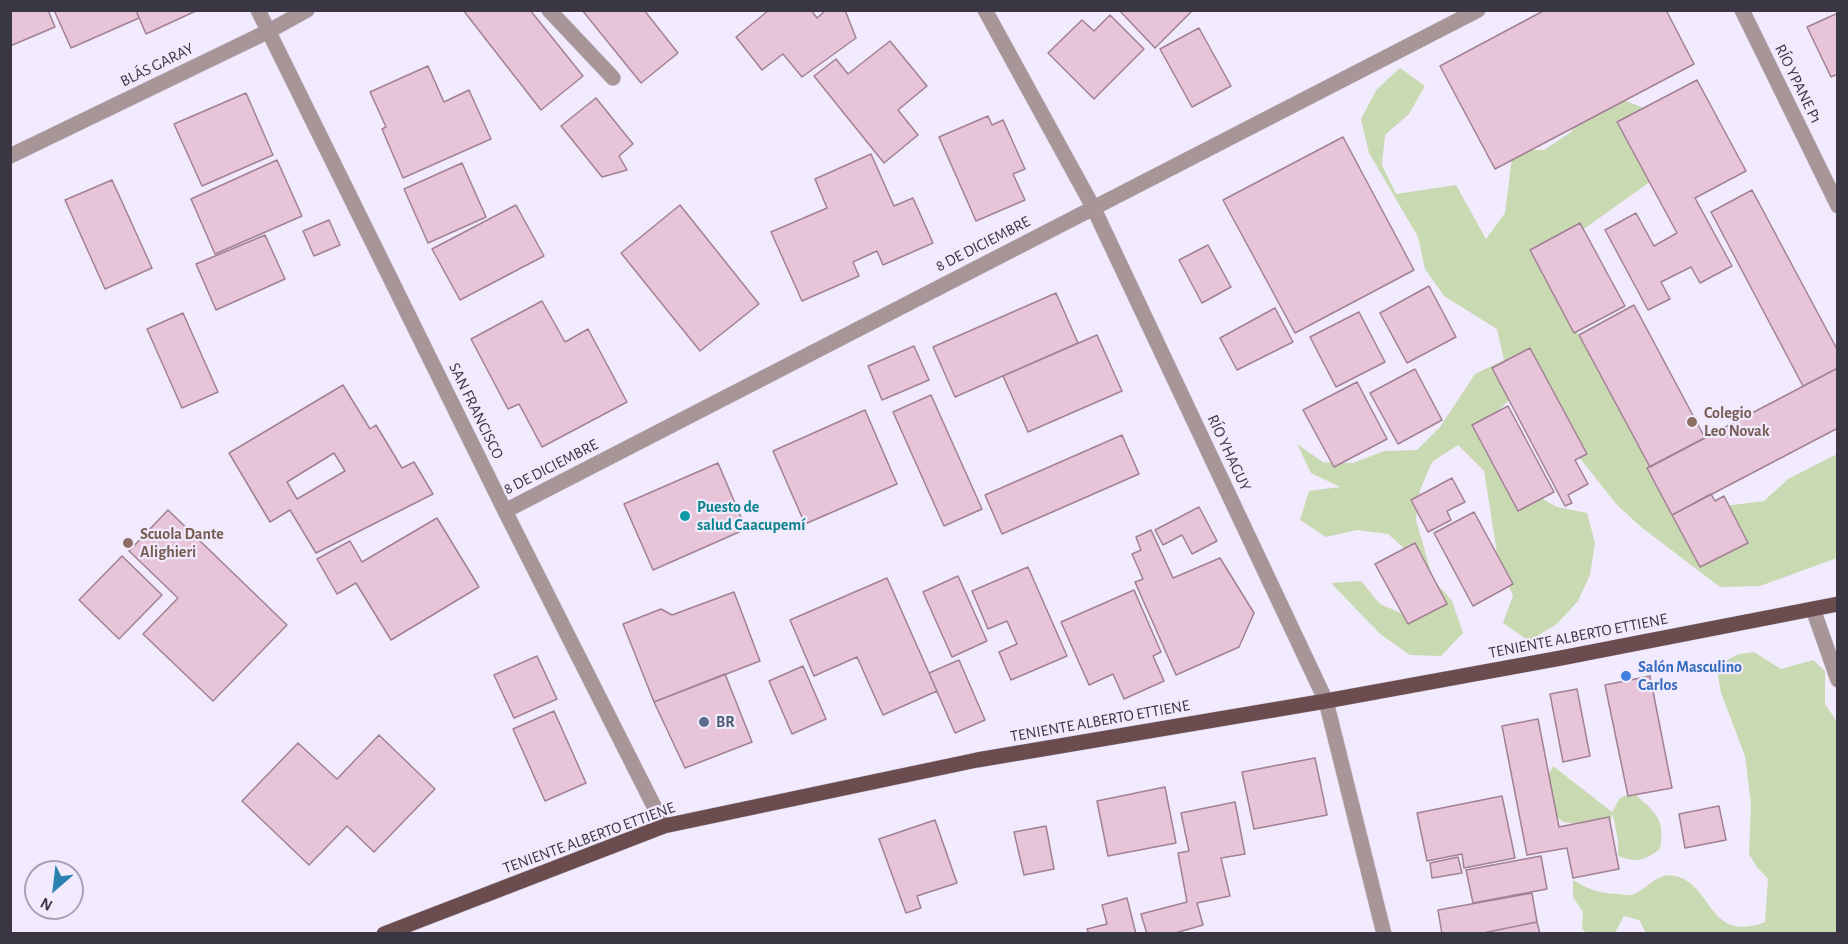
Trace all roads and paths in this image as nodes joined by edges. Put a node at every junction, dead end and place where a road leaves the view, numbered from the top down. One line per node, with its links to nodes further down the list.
1 (258, 10): 7 (street, SAN FRANCISCO)
2 (307, 10): 7 (street, BLÁS GARAY)
3 (549, 10): 8 (street)
4 (985, 10): 11 (street, RÍO YHAGUY)
5 (1478, 10): 11 (street, 8 DE DICIEMBRE)
6 (1742, 10): 10 (street, RÍO YPANE P1)
7 (269, 31): 9 (street, BLÁS GARAY); 12 (street, SAN FRANCISCO)
8 (613, 78)
9 (16, 153)
10 (1838, 206)
11 (1093, 207): 12 (street, 8 DE DICIEMBRE); 16 (street, RÍO YHAGUY)
12 (505, 511): 17 (street, SAN FRANCISCO)
13 (1838, 604): 14 (main road, TENIENTE ALBERTO ETTIENE)
14 (1813, 609): 15 (street); 16 (main road, TENIENTE ALBERTO ETTIENE)
15 (1838, 680)
16 (1326, 701): 17 (main road, TENIENTE ALBERTO ETTIENE); 19 (street, RÍO YHAGUY)
17 (664, 826): 18 (main road, TENIENTE ALBERTO ETTIENE)
18 (384, 933)
19 (1384, 933)

